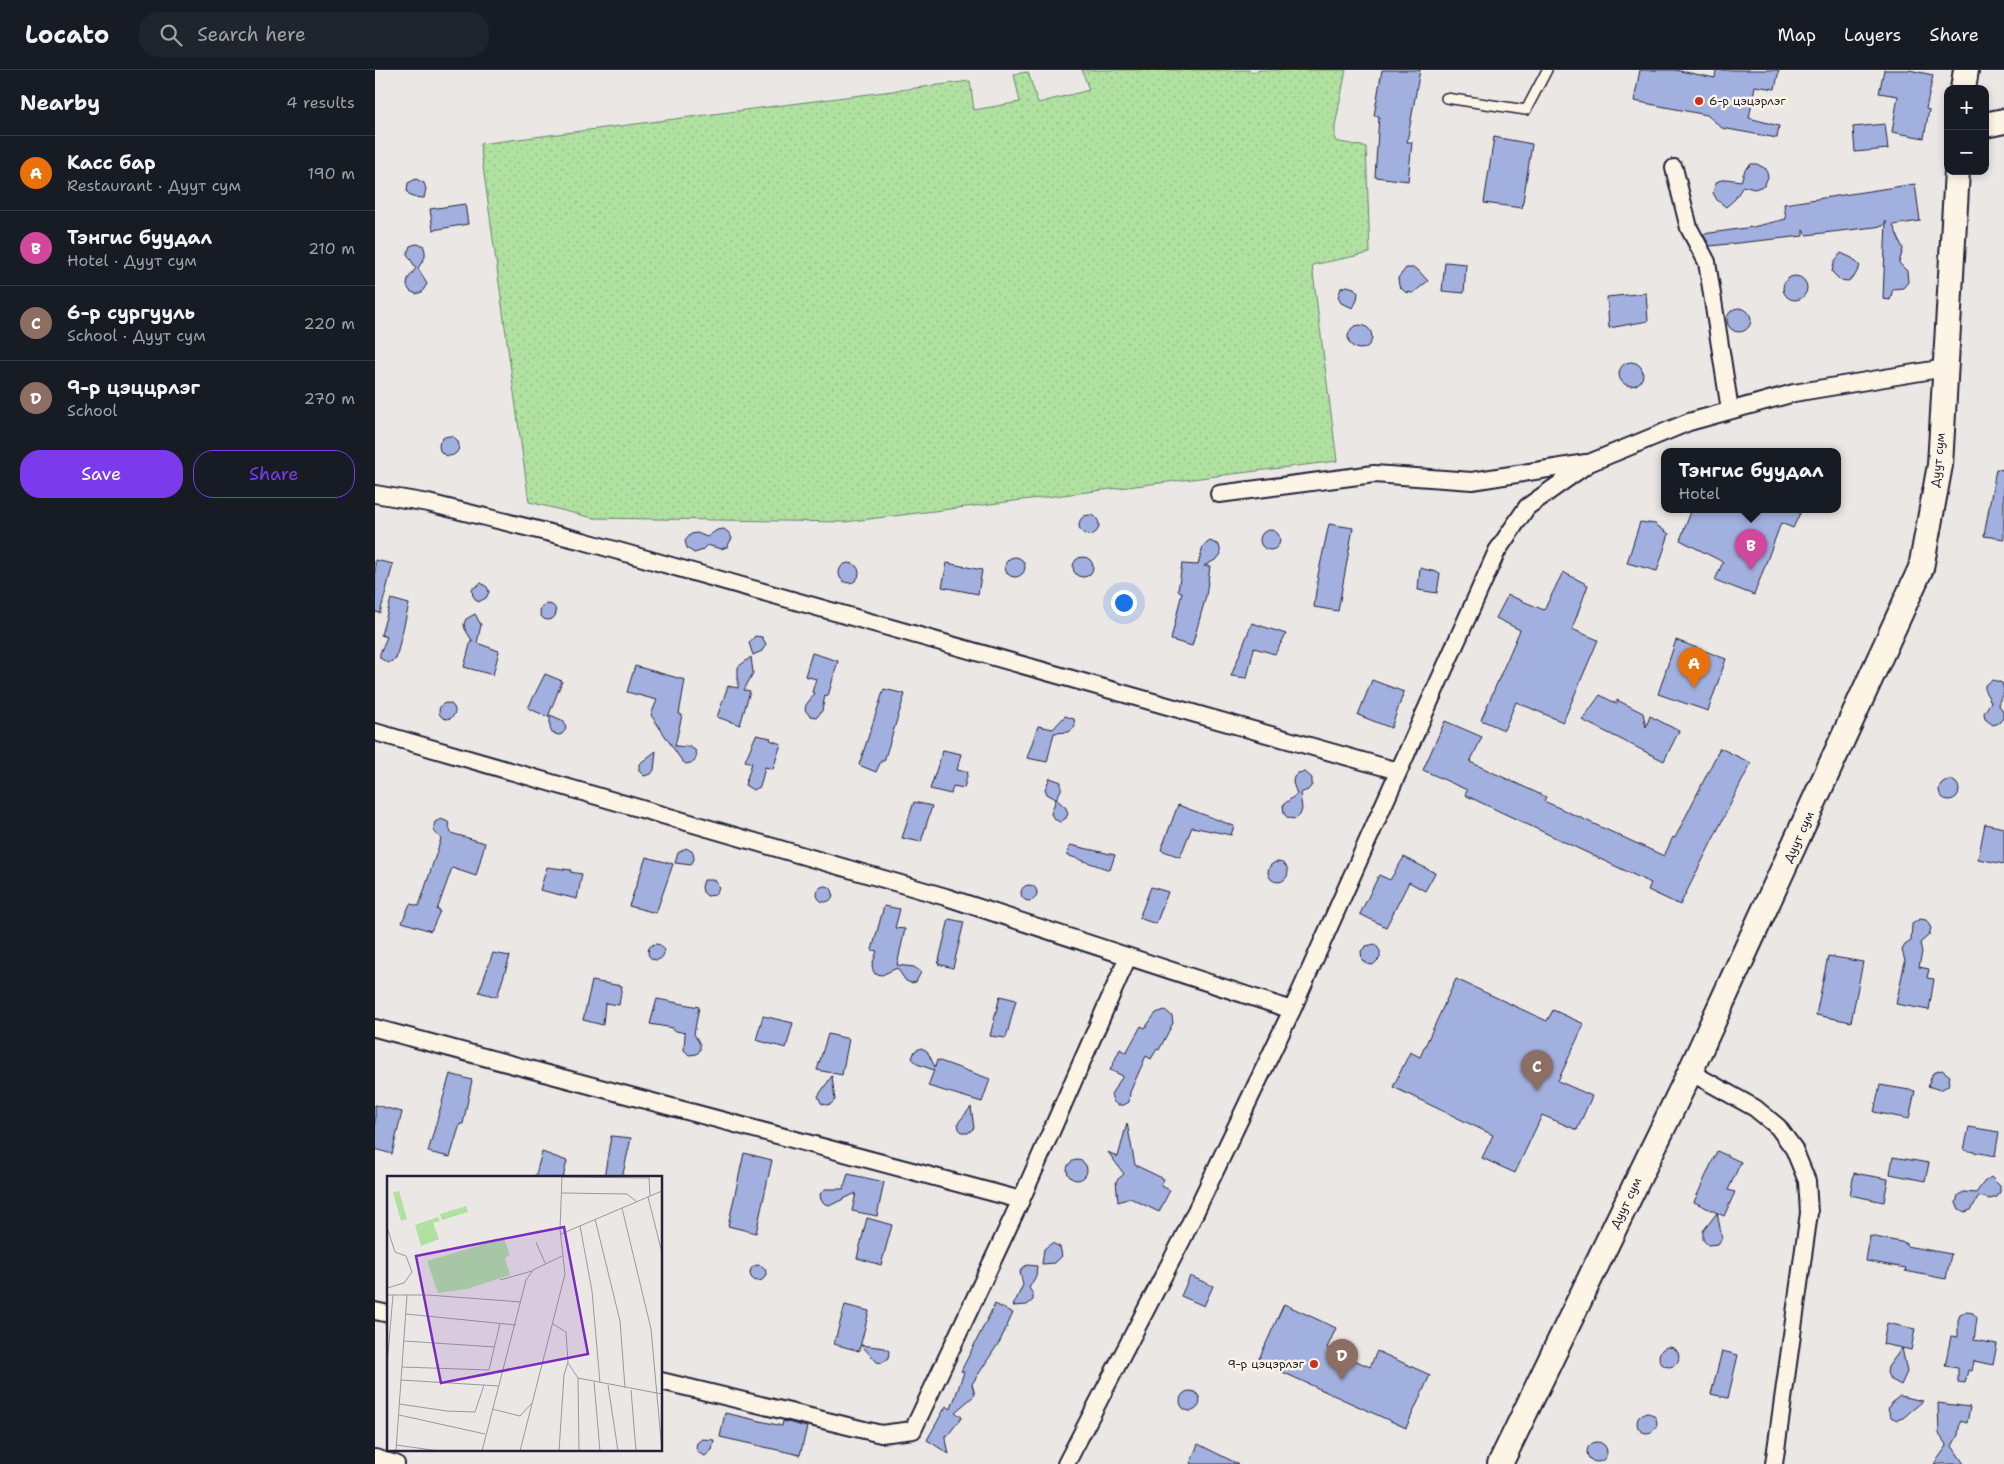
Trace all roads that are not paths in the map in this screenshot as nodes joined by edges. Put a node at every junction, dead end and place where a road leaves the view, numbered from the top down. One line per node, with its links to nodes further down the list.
1 (1547, 70): 4 (lane)
2 (1966, 70): 3 (main road)
3 (1964, 85)
4 (1446, 98)
5 (2004, 121): 6 (main road)
6 (1989, 124)
7 (1674, 168): 10 (street)
8 (1957, 175): 9 (main road, Дуут сум)
9 (1945, 368): 10 (street); 19 (main road, Дуут сум)
10 (1730, 410): 11 (street)
11 (1589, 463): 13 (street); 15 (street)
12 (375, 494): 15 (street)
13 (1219, 494)
14 (375, 732): 16 (street)
15 (1398, 771): 17 (street)
16 (1128, 957): 17 (street); 20 (street)
17 (1292, 1010): 24 (street)
18 (375, 1028): 20 (street)
19 (1690, 1072): 25 (main road, Дуут сум); 26 (street)
20 (1021, 1200): 21 (street)
21 (663, 1380)
22 (375, 1458): 23 (street)
23 (396, 1464)
24 (1066, 1464)
25 (1500, 1464)
26 (1774, 1464)

